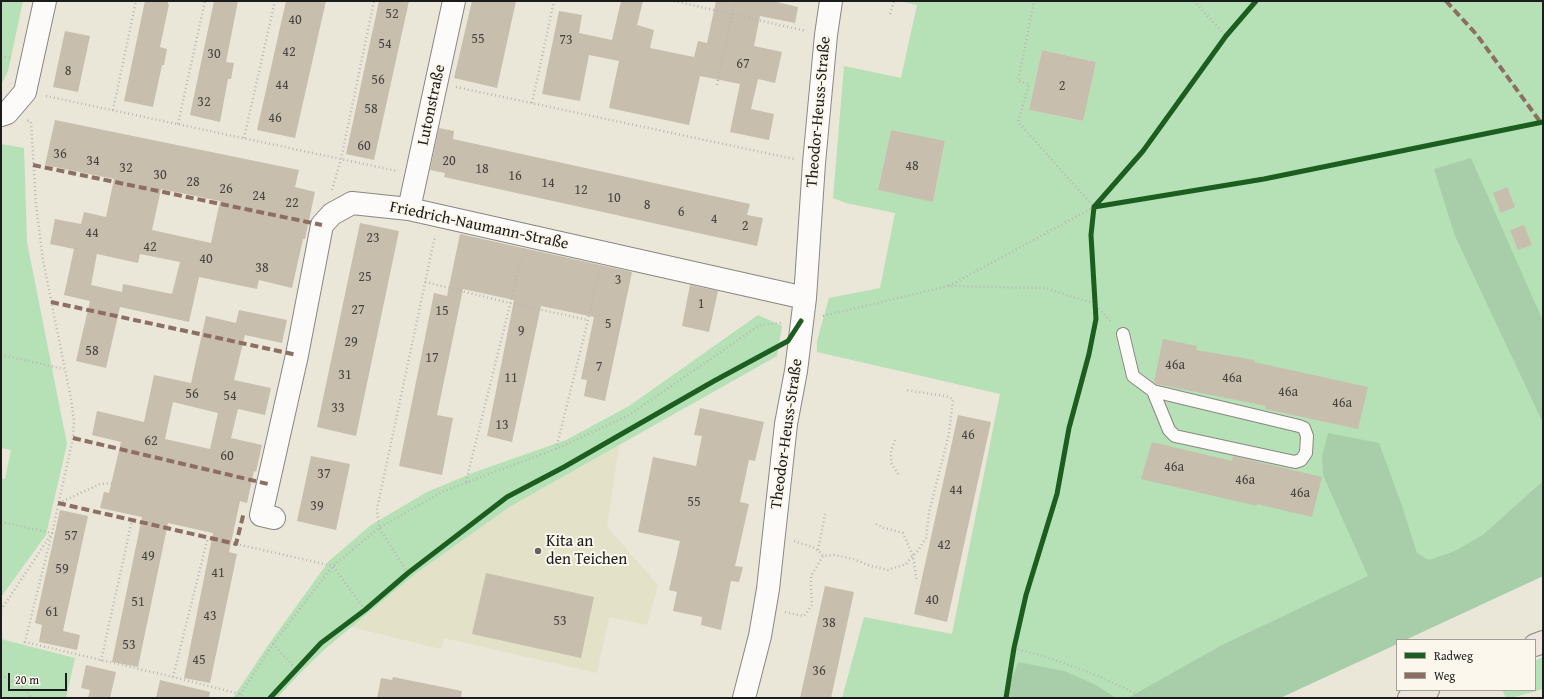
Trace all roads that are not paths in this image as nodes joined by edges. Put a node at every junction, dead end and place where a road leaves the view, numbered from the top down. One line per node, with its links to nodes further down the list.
1 (45, 1): 4 (street)
2 (454, 1): 5 (street, Lutonstraße)
3 (831, 1): 6 (street, Theodor-Heuss-Straße)
4 (4, 114)
5 (409, 209): 6 (street, Friedrich-Naumann-Straße); 9 (street, Friedrich-Naumann-Straße)
6 (805, 298): 11 (street, Theodor-Heuss-Straße)
7 (1123, 334): 8 (lane)
8 (1153, 390): 8 (lane)
9 (274, 518)
10 (1426, 691): 12 (highway)
11 (744, 698)
12 (1409, 698)

